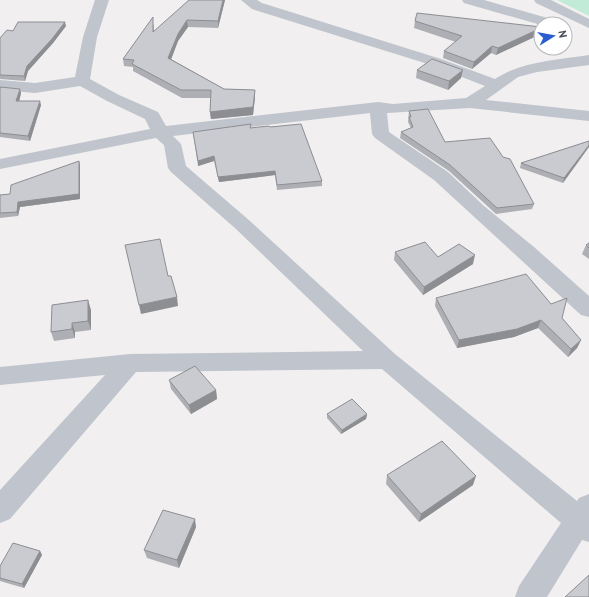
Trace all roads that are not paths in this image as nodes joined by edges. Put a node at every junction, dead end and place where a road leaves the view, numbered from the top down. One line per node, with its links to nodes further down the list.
1 (102, 0): 10 (street)
2 (248, 0): 12 (street)
3 (469, 0): 5 (street)
4 (542, 0): 6 (street)
5 (533, 18)
6 (589, 24)
7 (573, 29): 8 (street)
8 (589, 34)
9 (589, 60): 12 (street)
10 (82, 81): 11 (street); 16 (street)
11 (0, 85)
12 (496, 85): 13 (street)
13 (470, 103): 14 (street); 15 (street)
14 (378, 107): 16 (street); 18 (street)
15 (589, 116)
16 (160, 132): 17 (street); 19 (street)
17 (0, 164)
18 (589, 309)
19 (388, 360): 20 (street); 23 (street)
20 (130, 363): 21 (street); 22 (street)
21 (0, 376)
22 (0, 510)
23 (585, 519): 24 (street)
24 (530, 597)

